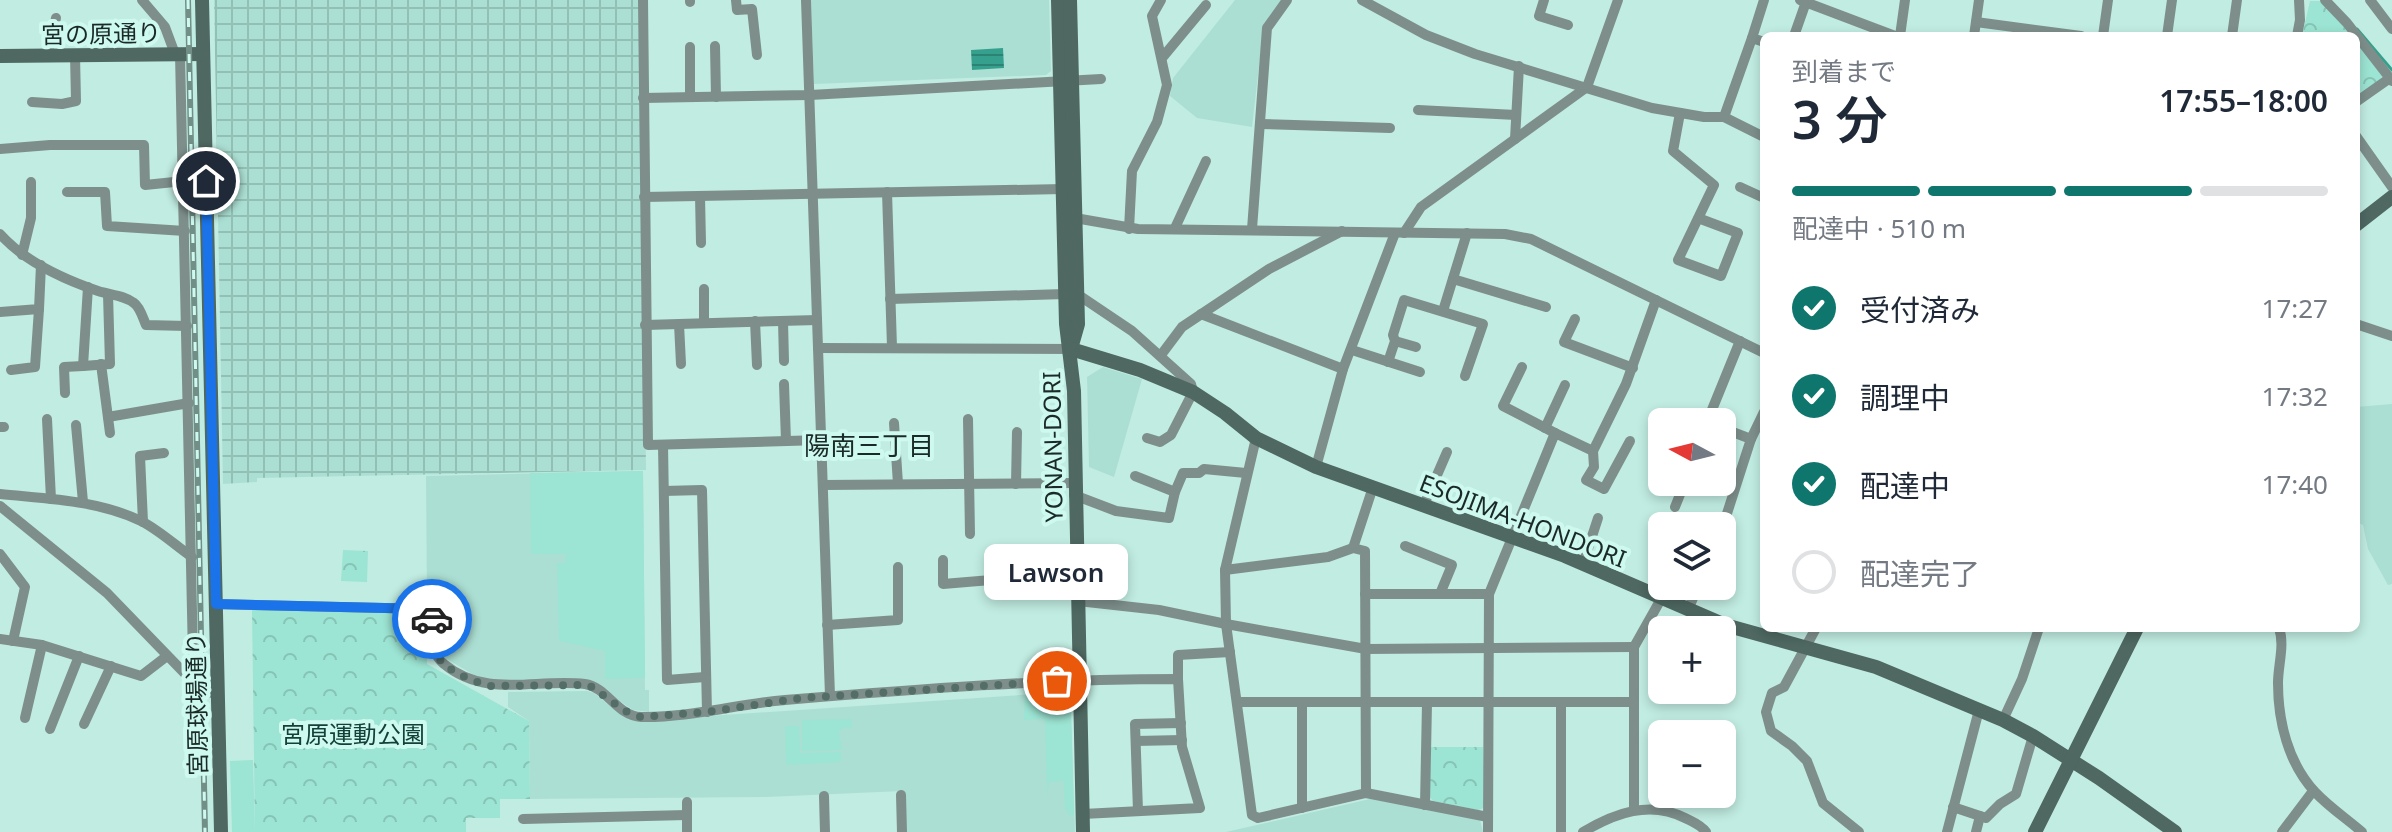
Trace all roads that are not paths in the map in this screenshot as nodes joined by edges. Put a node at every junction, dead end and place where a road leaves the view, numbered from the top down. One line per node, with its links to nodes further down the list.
1 (142, 0): 43 (street)
2 (202, 0): 44 (street, 宮原球場通り)
3 (643, 0): 58 (street)
4 (736, 0): 47 (street)
5 (806, 0): 55 (street)
6 (1058, 0): 52 (street)
7 (1070, 0): 52 (street)
8 (1161, 0): 49 (street)
9 (1287, 0): 65 (street)
10 (1362, 0): 50 (street)
11 (1544, 0): 26 (street)
12 (1618, 0): 54 (street)
13 (1764, 0): 38 (street)
14 (1905, 0): 30 (street)
15 (1979, 0): 25 (street)
16 (2108, 0): 33 (street)
17 (2172, 0): 34 (street)
18 (2237, 0): 35 (street)
19 (2299, 0): 36 (street)
20 (2325, 0): 37 (street)
21 (2370, 0): 27 (street)
22 (1803, 1): 28 (street); 29 (street)
23 (1206, 5): 49 (street)
24 (56, 18): 45 (street)
25 (1976, 22): 31 (street); 32 (street)
26 (1568, 25)
27 (2392, 29)
28 (1795, 32)
29 (1883, 32)
30 (1892, 32)
31 (1975, 32)
32 (2051, 32)
33 (2104, 32)
34 (2168, 32)
35 (2233, 32)
36 (2298, 32)
37 (2354, 32)
38 (1752, 38): 40 (street); 64 (street)
39 (2360, 40): 53 (street)
40 (1760, 41)
41 (715, 46): 57 (street)
42 (690, 47): 56 (street)
43 (177, 54): 44 (street, 宮の原通り); 46 (street, 宮の原通り); 72 (street)
44 (203, 54): 207 (street, 宮原球場通り)
45 (48, 55): 46 (street, 宮の原通り); 48 (street, 宮の原通り)
46 (75, 55): 60 (street)
47 (757, 55)
48 (0, 56)
49 (1162, 58): 88 (street)
50 (1519, 66): 54 (street); 63 (street)
51 (1101, 79): 52 (street)
52 (1066, 80): 55 (street); 76 (street); 84 (street)
53 (2391, 80): 59 (street)
54 (1587, 87): 62 (street); 68 (street)
55 (810, 95): 57 (street); 79 (street)
56 (690, 97): 57 (street); 58 (street)
57 (716, 97)
58 (643, 98): 82 (street)
59 (2360, 99)
60 (32, 102)
61 (1418, 110): 63 (street)
62 (1680, 113): 64 (street); 85 (street)
63 (1516, 115): 68 (street)
64 (1724, 117): 67 (street)
65 (1260, 124): 66 (street); 89 (street)
66 (1390, 128)
67 (1760, 135)
68 (1515, 139): 92 (street)
69 (2360, 142): 75 (street)
70 (0, 149): 72 (street)
71 (1206, 161): 87 (street)
72 (184, 181): 91 (street)
73 (31, 182): 96 (street)
74 (1740, 187): 81 (street)
75 (2392, 187)
76 (1063, 189): 78 (street); 102 (street)
77 (67, 192): 91 (street)
78 (887, 192): 79 (street); 103 (street)
79 (813, 194): 80 (street); 111 (street)
80 (700, 196): 82 (street); 95 (street)
81 (1760, 196)
82 (644, 197): 116 (street)
83 (2392, 197): 86 (street)
84 (1075, 218): 88 (street); 102 (street)
85 (1698, 218): 85 (street)
86 (2360, 222)
87 (1175, 228): 88 (street); 89 (street)
88 (1129, 229)
89 (1252, 229): 90 (street)
90 (1345, 230): 92 (street); 109 (street)
91 (185, 231): 118 (street)
92 (1399, 233): 93 (street); 126 (street)
93 (1467, 233): 98 (street); 104 (street)
94 (0, 234): 96 (street)
95 (701, 243)
96 (22, 255): 97 (street)
97 (41, 265): 99 (street); 106 (street)
98 (1453, 279): 105 (street); 107 (street)
99 (88, 287): 101 (street); 134 (street)
100 (704, 289): 114 (street)
101 (108, 294): 118 (street); 131 (street)
102 (1071, 294): 103 (street); 125 (street, YONAN-DORI); 128 (street)
103 (890, 299): 122 (street)
104 (1656, 300): 121 (street); 136 (street)
105 (1546, 307)
106 (39, 309): 108 (street); 138 (street)
107 (1443, 311): 120 (street); 140 (street)
108 (0, 312)
109 (1201, 314): 128 (street); 137 (street)
110 (1575, 319): 136 (street)
111 (817, 320): 113 (street); 124 (street)
112 (755, 321): 113 (street); 114 (street); 133 (street)
113 (783, 321): 129 (street)
114 (704, 323): 115 (street)
115 (679, 324): 116 (street); 132 (street)
116 (645, 325): 163 (street)
117 (2360, 325): 119 (street)
118 (187, 326): 145 (street)
119 (2392, 336)
120 (1395, 341): 123 (street); 130 (street)
121 (1740, 341): 127 (street); 146 (street)
122 (892, 347): 124 (street); 125 (street)
123 (1416, 347)
124 (818, 348): 160 (street)
125 (1071, 349): 143 (street, ESOJIMA-HONDORI); 175 (street, YONAN-DORI)
126 (1352, 350): 130 (street); 137 (street)
127 (1760, 351)
128 (1161, 355): 143 (street)
129 (784, 361)
130 (1388, 362): 139 (street)
131 (101, 364): 134 (street); 147 (street)
132 (681, 364)
133 (757, 365)
134 (83, 366): 144 (street)
135 (1522, 367): 153 (street)
136 (1633, 368): 164 (street)
137 (1343, 369): 167 (street)
138 (11, 370)
139 (1420, 372)
140 (1465, 376)
141 (784, 384): 161 (street)
142 (1565, 385): 153 (street)
143 (1193, 392): 157 (street); 158 (street, ESOJIMA-HONDORI)
144 (65, 393)
145 (189, 403): 147 (street); 193 (street)
146 (1713, 408)
147 (108, 417): 155 (street)
148 (47, 419): 180 (street)
149 (968, 419): 171 (street)
150 (1760, 420): 159 (street)
151 (894, 423): 170 (street)
152 (76, 425): 181 (street)
153 (1550, 430): 164 (street); 189 (street)
154 (1017, 432): 172 (street)
155 (110, 433)
156 (1736, 433): 159 (street)
157 (1147, 438)
158 (1256, 438): 167 (street, ESOJIMA-HONDORI); 168 (street)
159 (1751, 439): 185 (street)
160 (821, 440): 161 (street); 173 (street)
161 (786, 441): 163 (street)
162 (1630, 441): 164 (street)
163 (663, 445): 176 (street)
164 (1593, 451)
165 (1447, 452): 182 (street)
166 (164, 453): 187 (street)
167 (1316, 467): 174 (street, ESOJIMA-HONDORI)
168 (1246, 473): 177 (street); 197 (street)
169 (1135, 476): 177 (street)
170 (898, 484): 171 (street); 173 (street)
171 (969, 484): 172 (street); 188 (street)
172 (1016, 484): 175 (street)
173 (823, 485): 210 (street)
174 (1373, 487): 182 (street, ESOJIMA-HONDORI); 191 (street)
175 (1074, 489): 177 (street); 198 (street, YONAN-DORI)
176 (664, 491): 226 (street); 226 (street)
177 (1175, 492)
178 (0, 494): 180 (street)
179 (1679, 496): 183 (street)
180 (51, 499): 181 (street)
181 (83, 502): 187 (street)
182 (1424, 505): 189 (street, ESOJIMA-HONDORI)
183 (1675, 507)
184 (1, 511): 224 (street)
185 (1727, 512)
186 (1598, 518): 195 (street)
187 (143, 522): 193 (street)
188 (970, 534)
189 (1511, 536): 195 (street, ESOJIMA-HONDORI); 202 (street)
190 (1405, 546): 201 (street)
191 (1353, 548): 197 (street); 200 (street)
192 (0, 554): 216 (street)
193 (192, 557): 229 (street)
194 (943, 560): 198 (street)
195 (1583, 564): 199 (street, ESOJIMA-HONDORI)
196 (898, 567): 210 (street)
197 (1225, 570): 209 (street)
198 (1077, 573): 206 (street, YONAN-DORI)
199 (1648, 593)
200 (1365, 594): 201 (street); 221 (street)
201 (1440, 594): 202 (street)
202 (1489, 594): 219 (street)
203 (1660, 600): 218 (street)
204 (1663, 600): 208 (street, ESOJIMA-HONDORI)
205 (1692, 600): 208 (street)
206 (1078, 601): 209 (street); 227 (street, YONAN-DORI)
207 (216, 604): 230 (street, 宮原球場通り); 240 (street)
208 (1688, 610): 220 (street, ESOJIMA-HONDORI)
209 (1226, 624): 221 (street); 222 (street)
210 (827, 625): 231 (street)
211 (1814, 632): 220 (street)
212 (2038, 632): 242 (street)
213 (2135, 632): 250 (street)
214 (2280, 632): 251 (street)
215 (0, 639): 216 (street)
216 (13, 641): 217 (street)
217 (42, 645): 223 (street); 241 (street)
218 (1634, 647): 219 (street); 234 (street)
219 (1488, 648): 221 (street); 237 (street)
220 (1807, 648): 239 (street, ESOJIMA-HONDORI); 275 (street)
221 (1366, 649): 233 (street)
222 (1230, 652): 228 (street); 232 (street)
223 (79, 656): 225 (street); 245 (street)
224 (167, 656): 225 (street); 229 (street)
225 (111, 666): 244 (street)
226 (705, 677): 240 (street)
227 (1080, 679): 228 (street); 231 (street); 261 (street, YONAN-DORI)
228 (1178, 679): 243 (street)
229 (195, 684): 230 (street); 249 (street)
230 (218, 696): 266 (street, 宮原球場通り)
231 (830, 696): 240 (street)
232 (1238, 702): 235 (street); 258 (street)
233 (1366, 702): 235 (street); 236 (street); 252 (street)
234 (1633, 702): 238 (street); 259 (street)
235 (1302, 703): 258 (street)
236 (1427, 703): 237 (street); 256 (street)
237 (1489, 703): 238 (street); 264 (street)
238 (1561, 703): 272 (street)
239 (1979, 710): 242 (street, ESOJIMA-HONDORI); 257 (street)
240 (707, 712)
241 (25, 718)
242 (2003, 720): 246 (street, ESOJIMA-HONDORI)
243 (1181, 723): 247 (street); 248 (street)
244 (84, 724)
245 (50, 729)
246 (2033, 736): 250 (street, ESOJIMA-HONDORI); 263 (street)
247 (1182, 740): 248 (street); 260 (street)
248 (1136, 741): 260 (street)
249 (195, 751)
250 (2070, 760): 278 (street); 279 (street, ESOJIMA-HONDORI)
251 (2313, 791): 280 (street); 281 (street)
252 (1366, 793): 256 (street); 258 (street)
253 (901, 795): 269 (street)
254 (824, 796): 268 (street)
255 (687, 802): 262 (street)
256 (1425, 805): 264 (street)
257 (1953, 807): 263 (street); 276 (street)
258 (1302, 808)
259 (1634, 810): 273 (street); 274 (street)
260 (1138, 811): 261 (street)
261 (1083, 814): 270 (street, YONAN-DORI)
262 (687, 815): 265 (street); 267 (street)
263 (1980, 816): 277 (street)
264 (1488, 817): 271 (street)
265 (523, 819)
266 (221, 832)
267 (687, 832)
268 (825, 832)
269 (902, 832)
270 (1083, 832)
271 (1488, 832)
272 (1561, 832)
273 (1583, 832)
274 (1706, 832)
275 (1859, 832)
276 (1947, 832)
277 (1976, 832)
278 (2035, 832)
279 (2174, 832)
280 (2282, 832)
281 (2362, 832)

